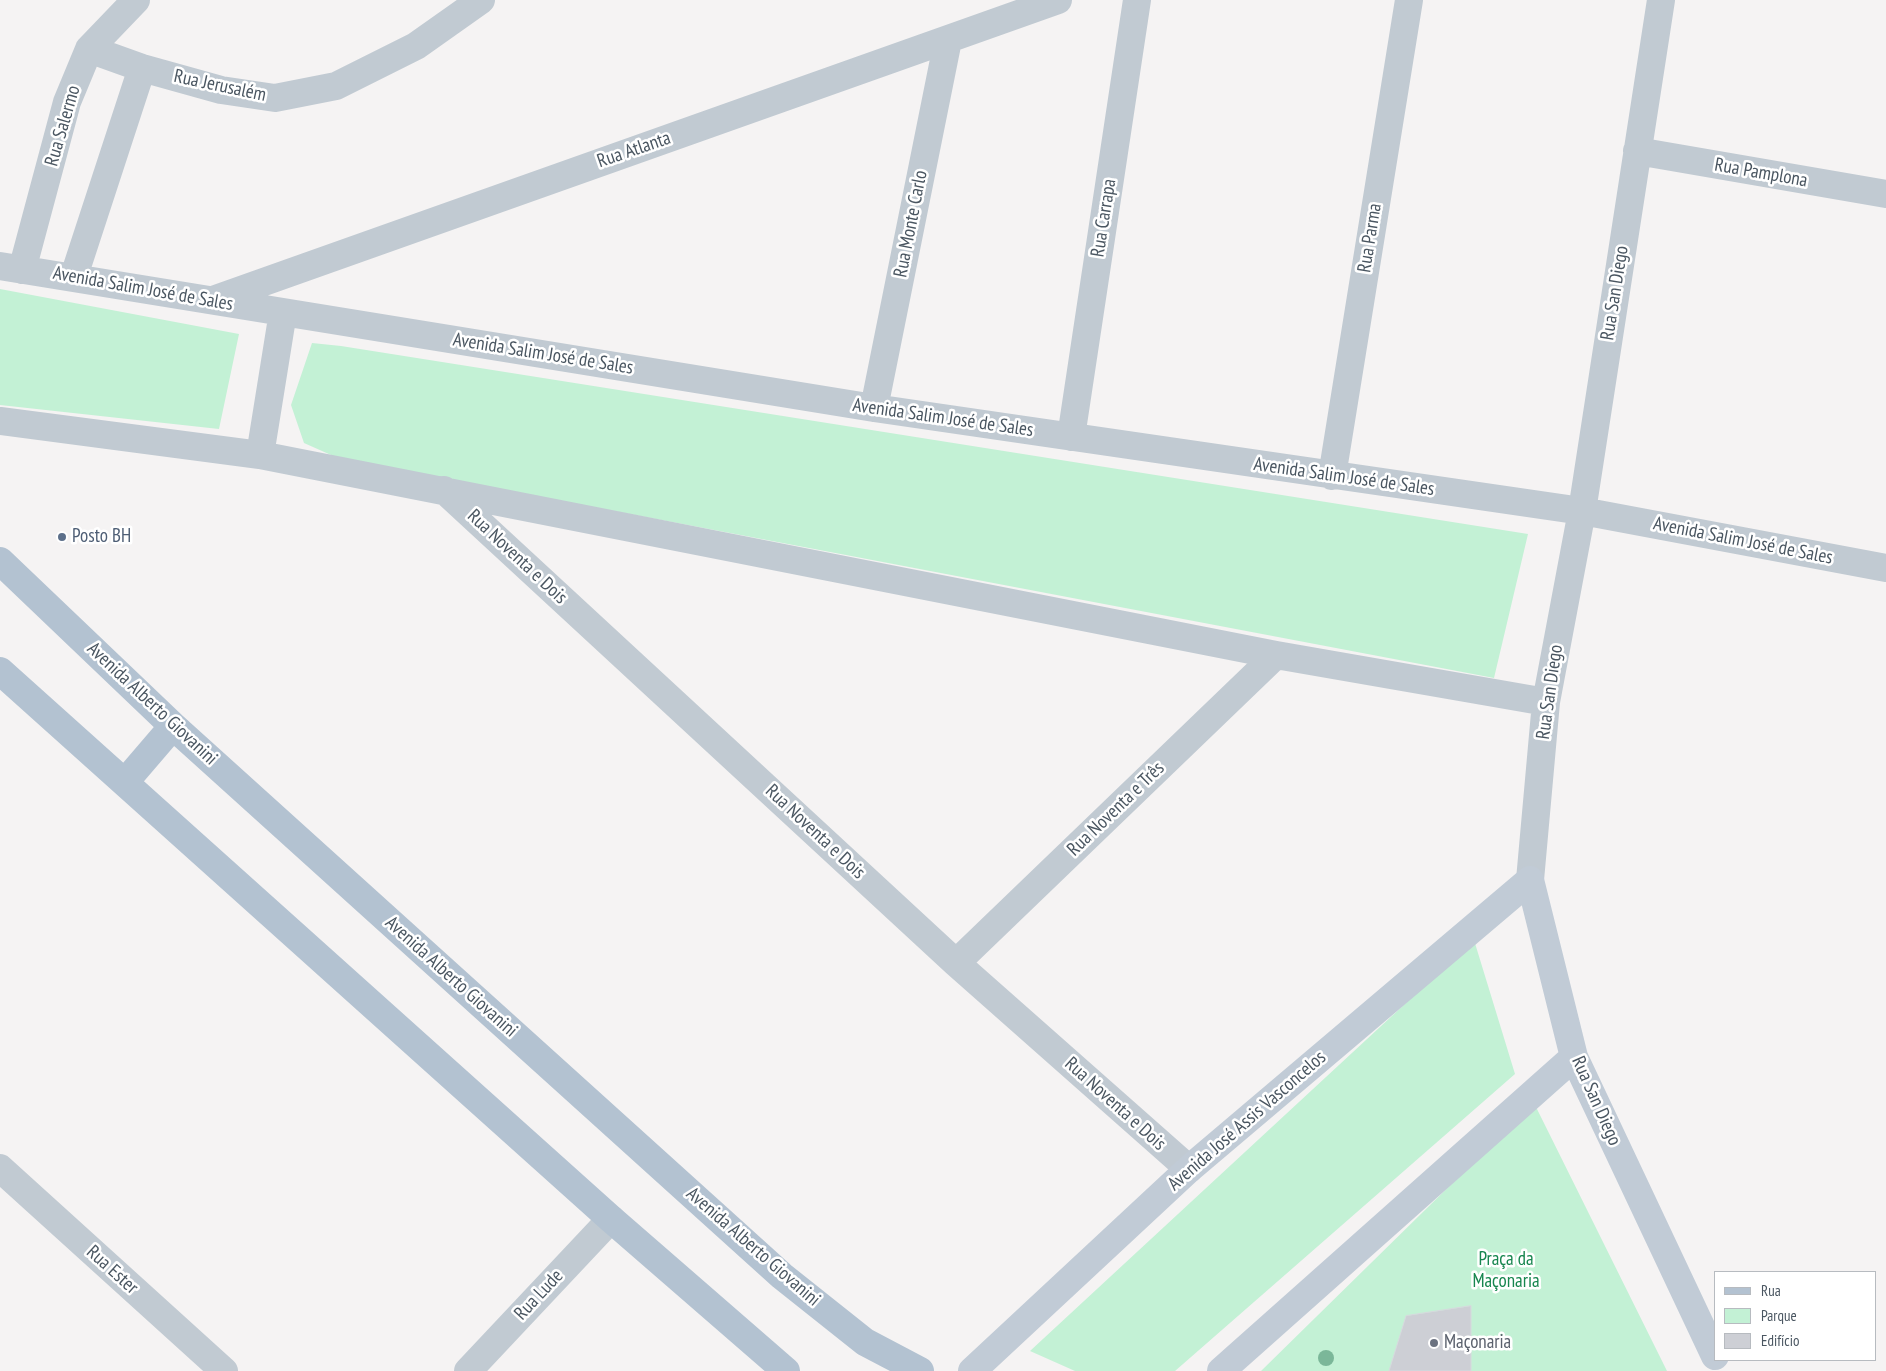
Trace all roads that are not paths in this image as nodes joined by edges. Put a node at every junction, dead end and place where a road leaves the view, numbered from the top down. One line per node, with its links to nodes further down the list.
1 (136, 0): 8 (street, Rua Salermo)
2 (481, 0): 9 (street, Rua Jerusalém)
3 (1058, 0): 7 (street, Rua Atlanta)
4 (1138, 0): 18 (street, Rua Carrapa)
5 (1409, 0): 20 (street, Rua Parma)
6 (1661, 0): 10 (street, Rua San Diego)
7 (948, 40): 14 (street, Rua Atlanta); 16 (street, Rua Monte Carlo)
8 (89, 49): 9 (street, Rua Jerusalém); 12 (street, Rua Salermo)
9 (142, 68): 13 (street)
10 (1636, 151): 11 (street, Rua Pamplona); 22 (street, Rua San Diego)
11 (1886, 194)
12 (11, 268): 13 (street, Avenida Salim José de Sales)
13 (74, 276): 14 (street, Avenida Salim José de Sales)
14 (209, 301): 15 (street, Avenida Salim José de Sales)
15 (283, 312): 16 (street, Avenida Salim José de Sales); 19 (street)
16 (874, 408): 18 (street, Avenida Salim José de Sales)
17 (0, 422): 19 (street)
18 (1071, 437): 20 (street, Avenida Salim José de Sales)
19 (260, 455): 21 (street)
20 (1332, 476): 22 (street, Avenida Salim José de Sales)
21 (444, 490): 25 (street); 31 (street, Rua Noventa e Dois)
22 (1582, 511): 24 (street, Avenida Salim José de Sales); 27 (street, Rua San Diego)
23 (0, 561): 28 (main road, Avenida Alberto Giovanini)
24 (1886, 568)
25 (1276, 655): 27 (street); 31 (street, Rua Noventa e Três)
26 (0, 671): 29 (main road)
27 (1546, 702): 30 (street, Rua San Diego)
28 (173, 726): 29 (main road); 40 (main road, Avenida Alberto Giovanini)
29 (125, 782): 35 (main road)
30 (1530, 880): 32 (street, Rua San Diego); 34 (street, Avenida José Assis Vasconcelos)
31 (956, 963): 34 (street, Rua Noventa e Dois)
32 (1574, 1057): 36 (street, Rua San Diego); 42 (street)
33 (0, 1168): 37 (street, Rua Ester)
34 (1189, 1169): 41 (street, Avenida José Assis Vasconcelos)
35 (610, 1219): 38 (street, Rua Lude); 39 (main road)
36 (1714, 1354)
37 (224, 1371)
38 (468, 1371)
39 (786, 1371)
40 (920, 1371)
41 (972, 1371)
42 (1222, 1371)

